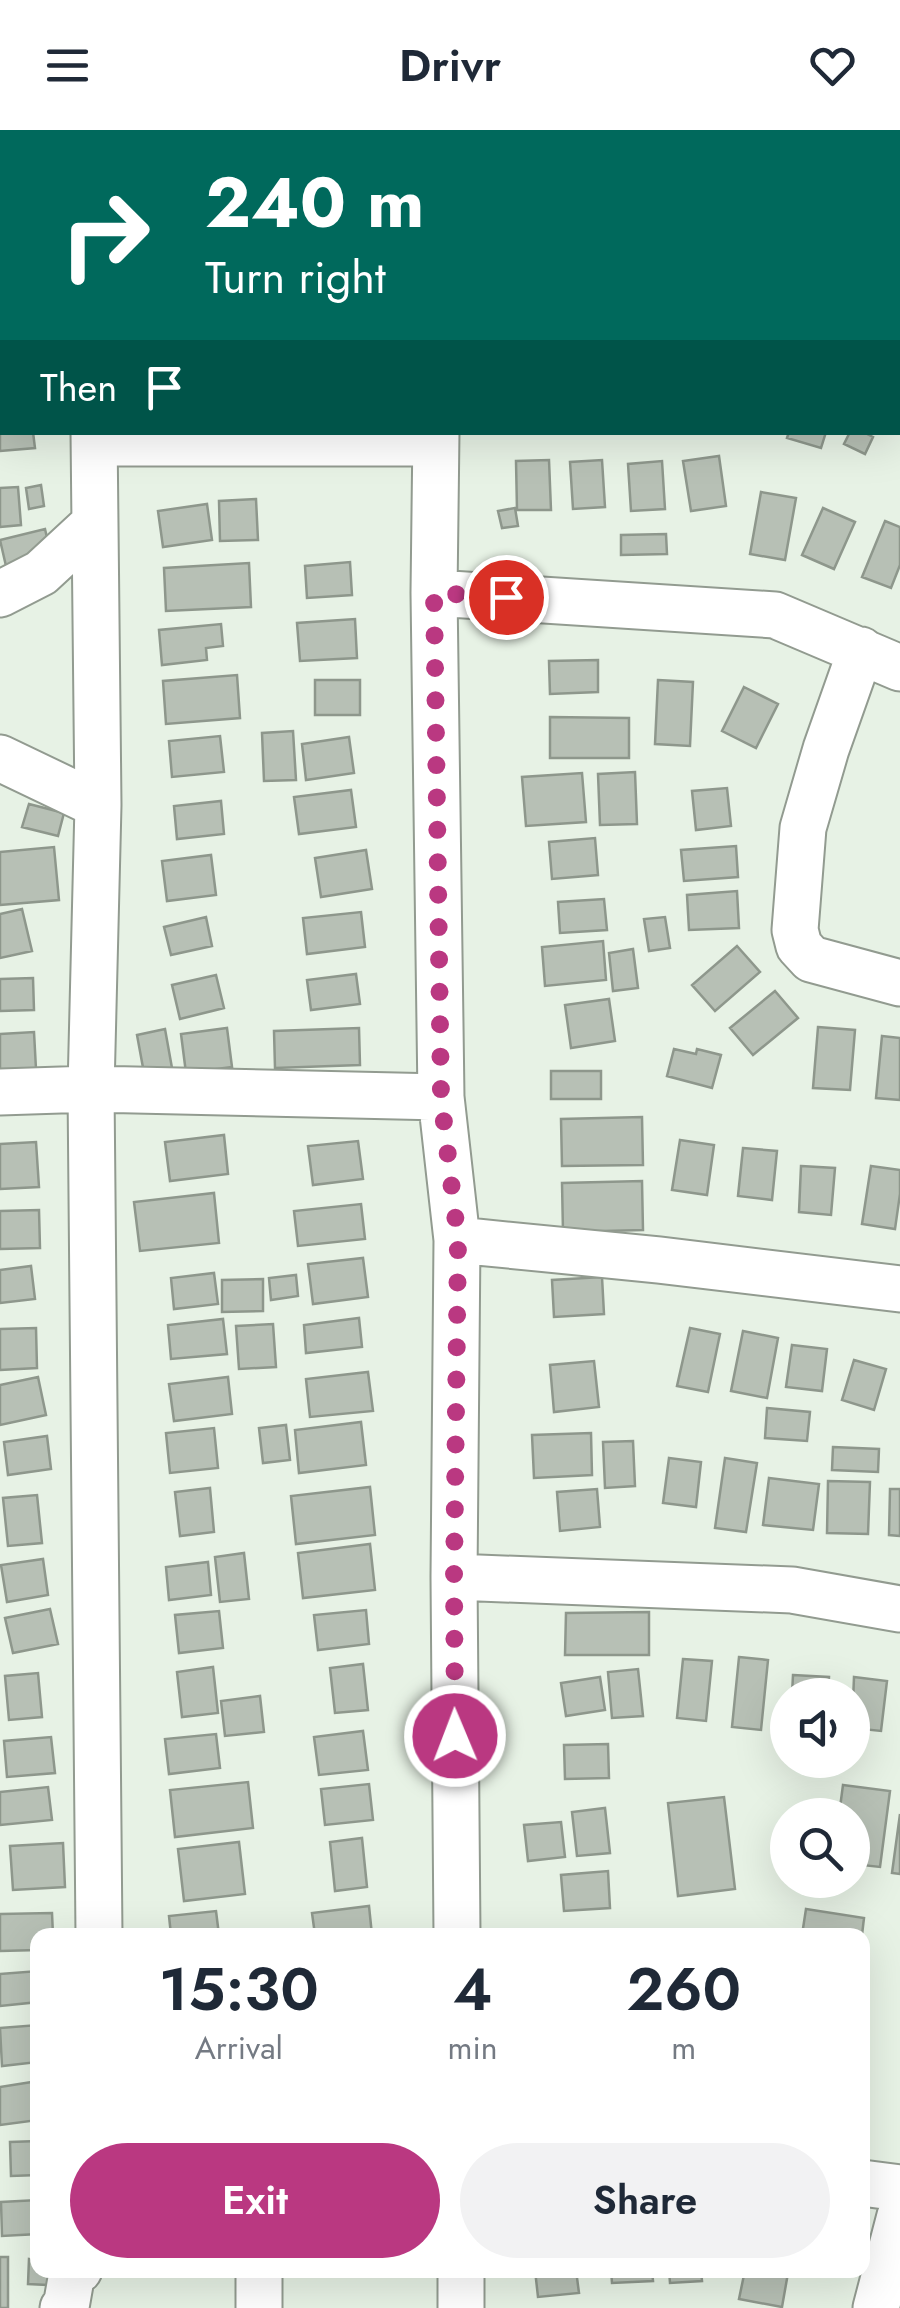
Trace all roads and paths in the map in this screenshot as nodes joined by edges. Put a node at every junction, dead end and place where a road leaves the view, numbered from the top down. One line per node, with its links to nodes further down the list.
1 (95, 438): 2 (street); 3 (street)
2 (436, 438): 4 (street)
3 (94, 524): 5 (street); 8 (street)
4 (434, 593): 6 (street); 12 (street)
5 (0, 594)
6 (880, 659): 9 (street)
7 (0, 758): 8 (street)
8 (98, 805): 10 (street)
9 (900, 983)
10 (91, 1089): 11 (street); 12 (street); 17 (street)
11 (0, 1092)
12 (441, 1097): 13 (street)
13 (458, 1240): 14 (street); 15 (street)
14 (900, 1290)
15 (454, 1577): 16 (street); 18 (street)
16 (900, 1609)
17 (99, 1928)
18 (457, 1928)
19 (870, 2184): 20 (street)
20 (900, 2188)
21 (900, 2216): 28 (street)
22 (71, 2278): 25 (street)
23 (259, 2278): 26 (street)
24 (461, 2278): 27 (street)
25 (63, 2308)
26 (259, 2308)
27 (462, 2308)
28 (876, 2308)

